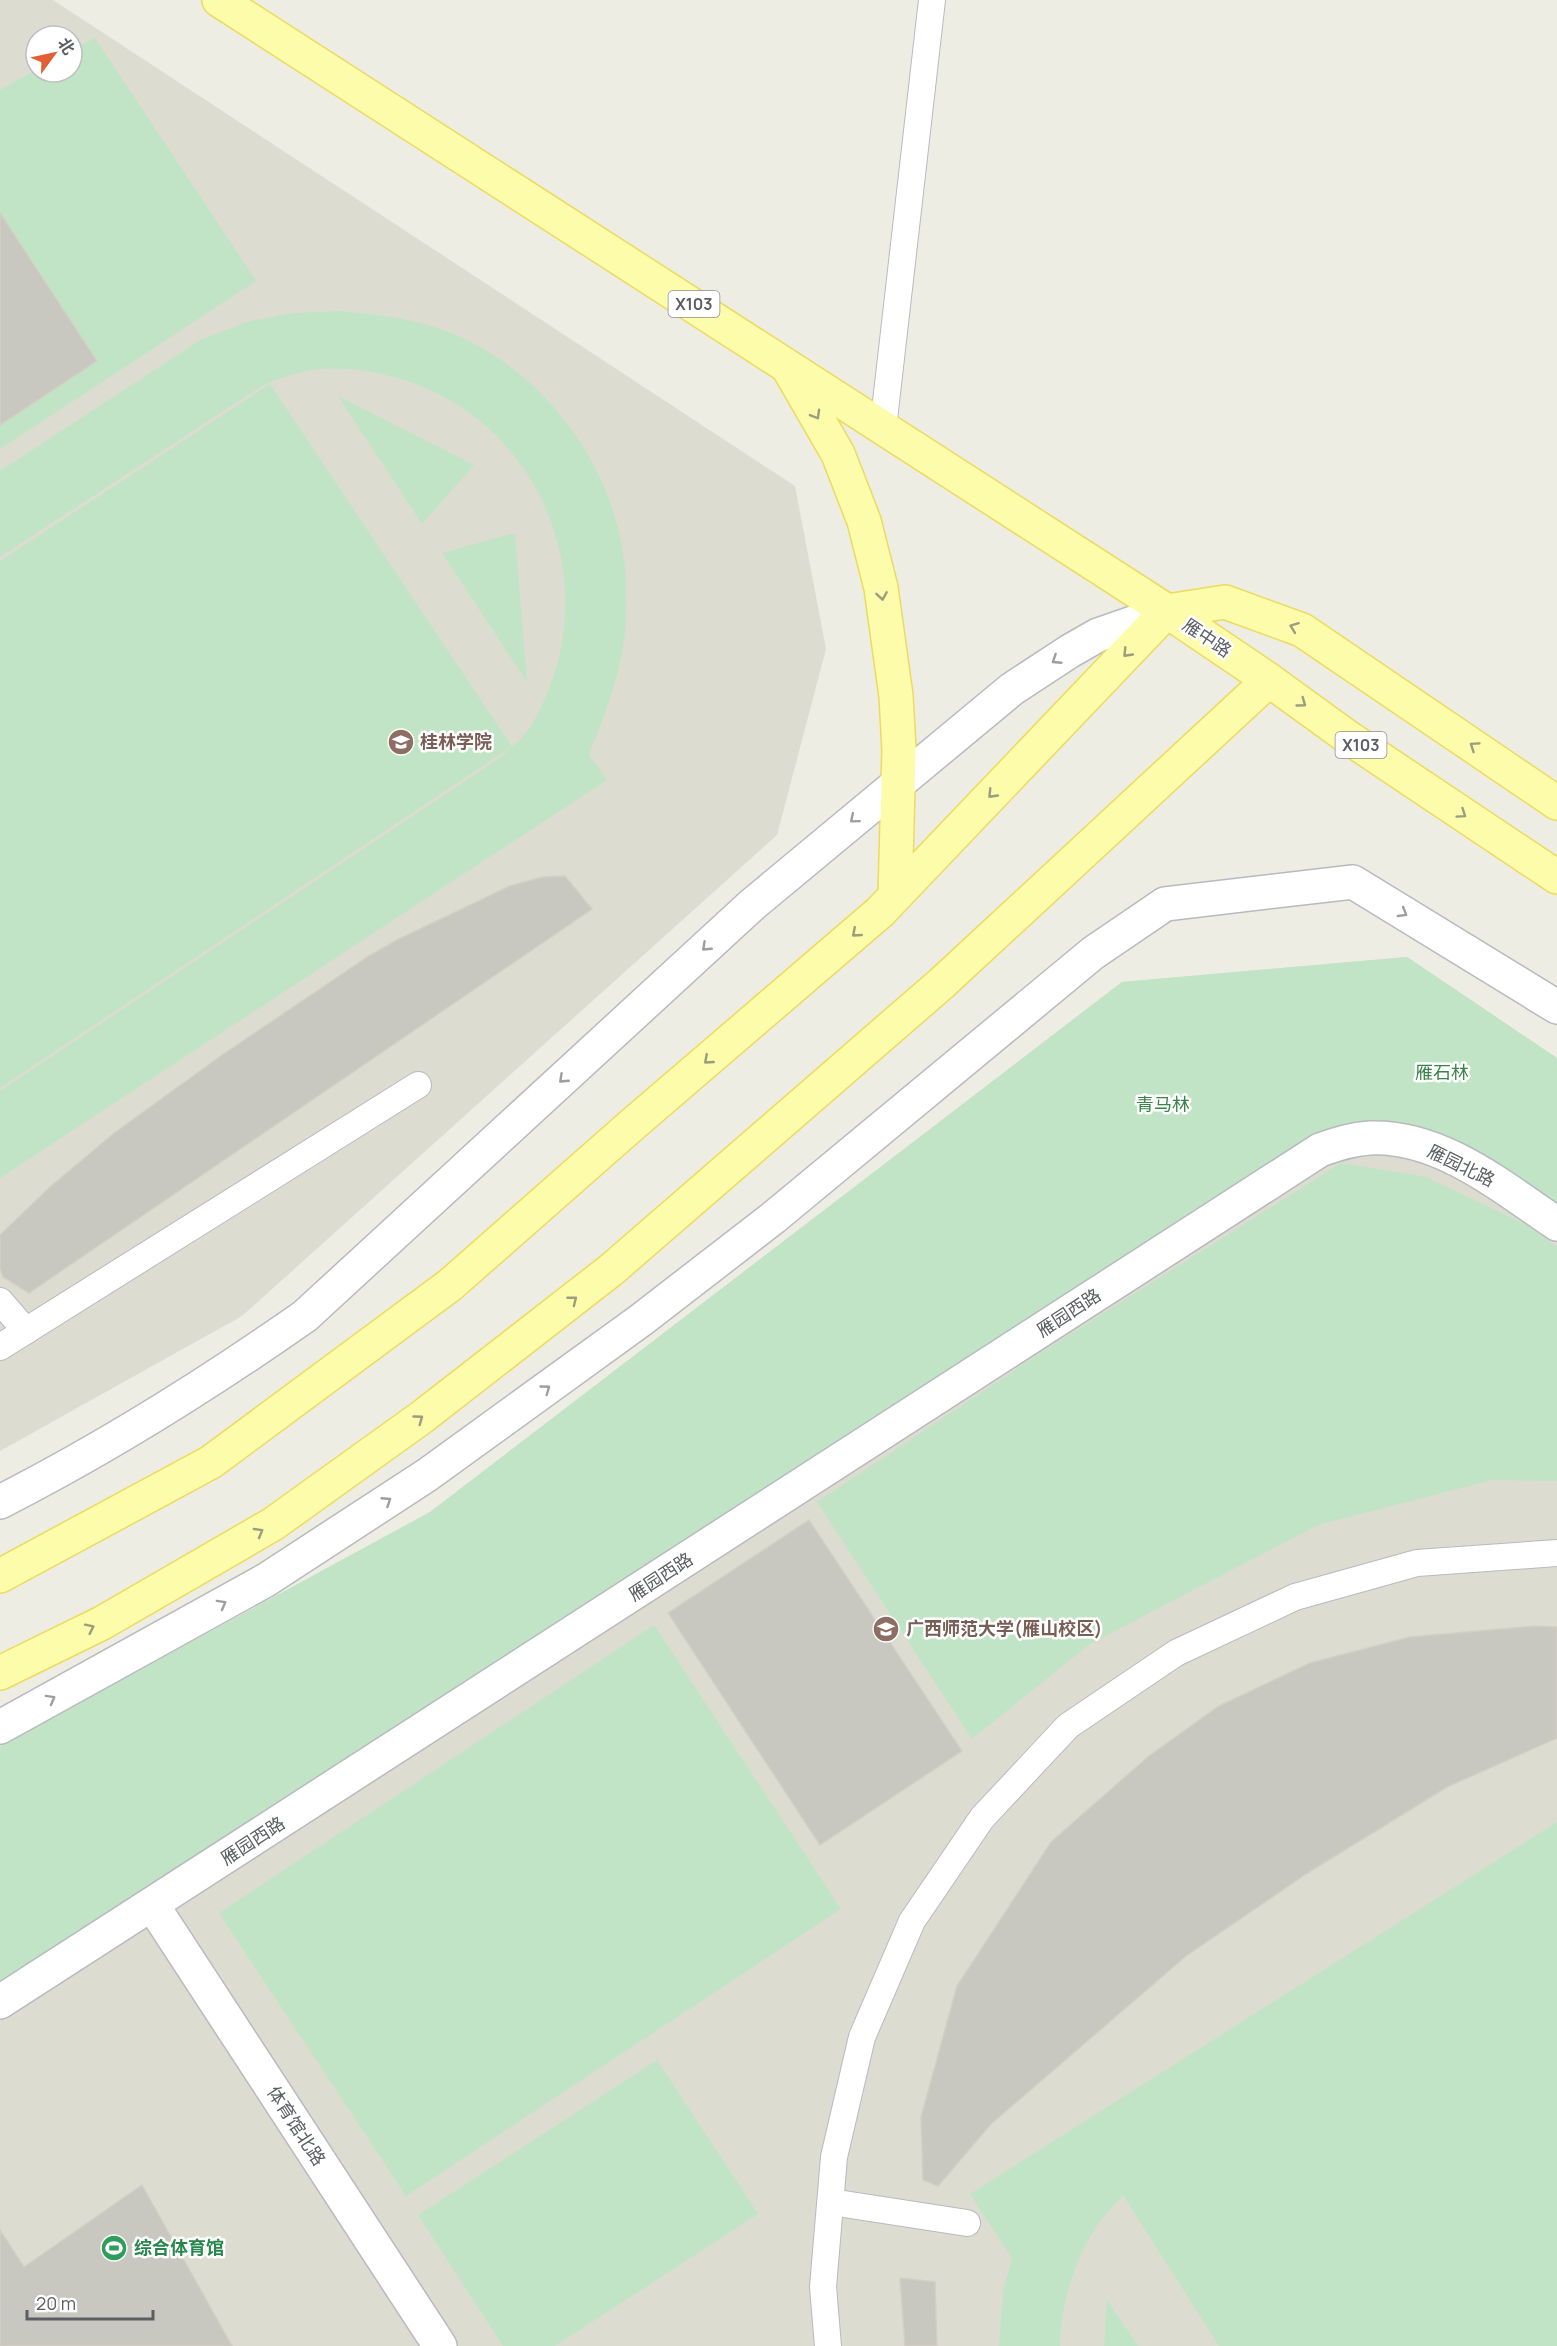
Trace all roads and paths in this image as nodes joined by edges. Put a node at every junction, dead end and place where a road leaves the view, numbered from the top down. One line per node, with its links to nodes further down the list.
1 (219, 0): 3 (main road, X103)
2 (932, 0): 4 (lane)
3 (786, 364): 4 (main road, X103); 7 (main road, one-way to 7)
4 (883, 428): 5 (main road, X103)
5 (1167, 610): 6 (main road, 雁中路 / X103); 7 (street, one-way to 7); 8 (main road, 雁中路, one-way to 5); 10 (main road, one-way to 10)
6 (1269, 680): 9 (main road, 雁中路 / X103, one-way to 9); 21 (main road, one-way to 6)
7 (898, 783): 10 (main road); 18 (street, one-way to 18)
8 (1557, 803)
9 (1557, 877)
10 (895, 896): 20 (main road, one-way to 20)
11 (1557, 1007): 22 (street, one-way to 11)
12 (418, 1085): 16 (lane)
13 (1320, 1150): 14 (street, 雁园北路); 23 (street, 雁园西路)
14 (1557, 1224)
15 (0, 1301): 16 (lane)
16 (26, 1330): 17 (lane)
17 (0, 1347)
18 (0, 1502)
19 (1557, 1553): 25 (lane)
20 (0, 1576)
21 (0, 1672)
22 (0, 1727)
23 (153, 1906): 24 (street, 雁园西路); 27 (street, 体育馆北路)
24 (0, 2002)
25 (831, 2202): 26 (lane); 28 (lane)
26 (967, 2223)
27 (440, 2346)
28 (828, 2346)

